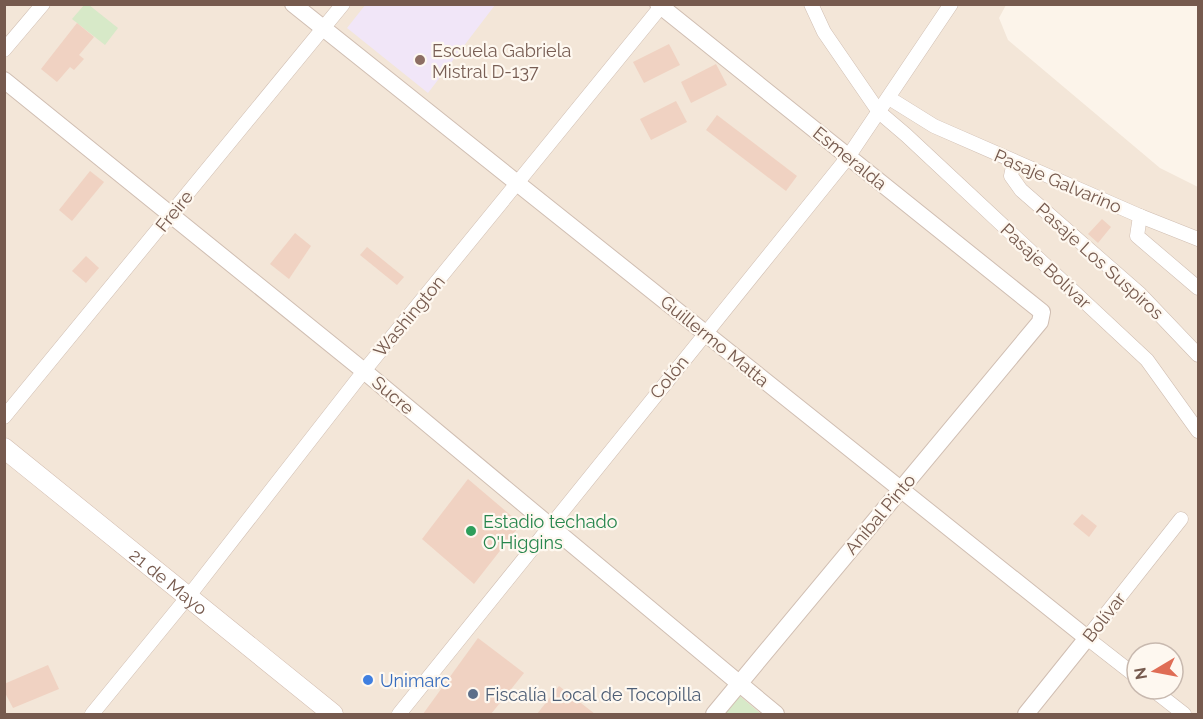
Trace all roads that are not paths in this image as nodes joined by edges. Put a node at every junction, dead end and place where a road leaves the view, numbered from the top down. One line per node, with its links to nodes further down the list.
1 (43, 4): 8 (street)
2 (292, 4): 7 (street, Guillermo Matta)
3 (343, 4): 7 (street, Freire)
4 (811, 4): 11 (street, Pasaje Bolívar)
5 (951, 4): 10 (street, Colón)
6 (660, 5): 14 (street, Esmeralda); 16 (street, Washington)
7 (323, 29): 16 (street, Guillermo Matta); 17 (street, Freire)
8 (4, 50)
9 (4, 80): 17 (street, Sucre)
10 (889, 98): 11 (street, Colón); 12 (street, Pasaje Galvarino)
11 (879, 112): 13 (street, Pasaje Bolívar); 14 (street, Colón)
12 (917, 115): 13 (street); 15 (street, Pasaje Galvarino)
13 (906, 135): 26 (street, Pasaje Bolívar)
14 (848, 157): 21 (street, Esmeralda); 22 (street, Colón)
15 (1014, 162): 18 (street, Pasaje Galvarino); 23 (street, Pasaje Los Suspiros)
16 (518, 184): 22 (street, Guillermo Matta); 24 (street, Washington)
17 (171, 214): 24 (street, Sucre); 25 (street, Freire)
18 (1140, 216): 19 (street); 20 (street, Pasaje Galvarino)
19 (1198, 239)
20 (1198, 288)
21 (1042, 312): 28 (street, Aníbal Pinto)
22 (704, 333): 28 (street, Guillermo Matta); 30 (street, Colón)
23 (1198, 356)
24 (364, 370): 30 (street, Sucre); 31 (street, Washington)
25 (4, 417)
26 (1198, 431)
27 (4, 447): 31 (main road, 21 de Mayo)
28 (900, 489): 32 (street, Guillermo Matta); 34 (street, Aníbal Pinto)
29 (1181, 519): 32 (street, Bolívar)
30 (550, 525): 34 (street, Sucre); 38 (street, Colón)
31 (188, 597): 36 (street, Washington); 37 (main road, 21 de Mayo)
32 (1087, 638): 33 (street, Guillermo Matta); 41 (street, Bolívar)
33 (1125, 668)
34 (740, 684): 39 (street, Aníbal Pinto); 40 (street, Sucre)
35 (1167, 701): 42 (street)
36 (92, 714)
37 (333, 714)
38 (399, 714)
39 (714, 714)
40 (776, 714)
41 (1026, 714)
42 (1184, 714)

